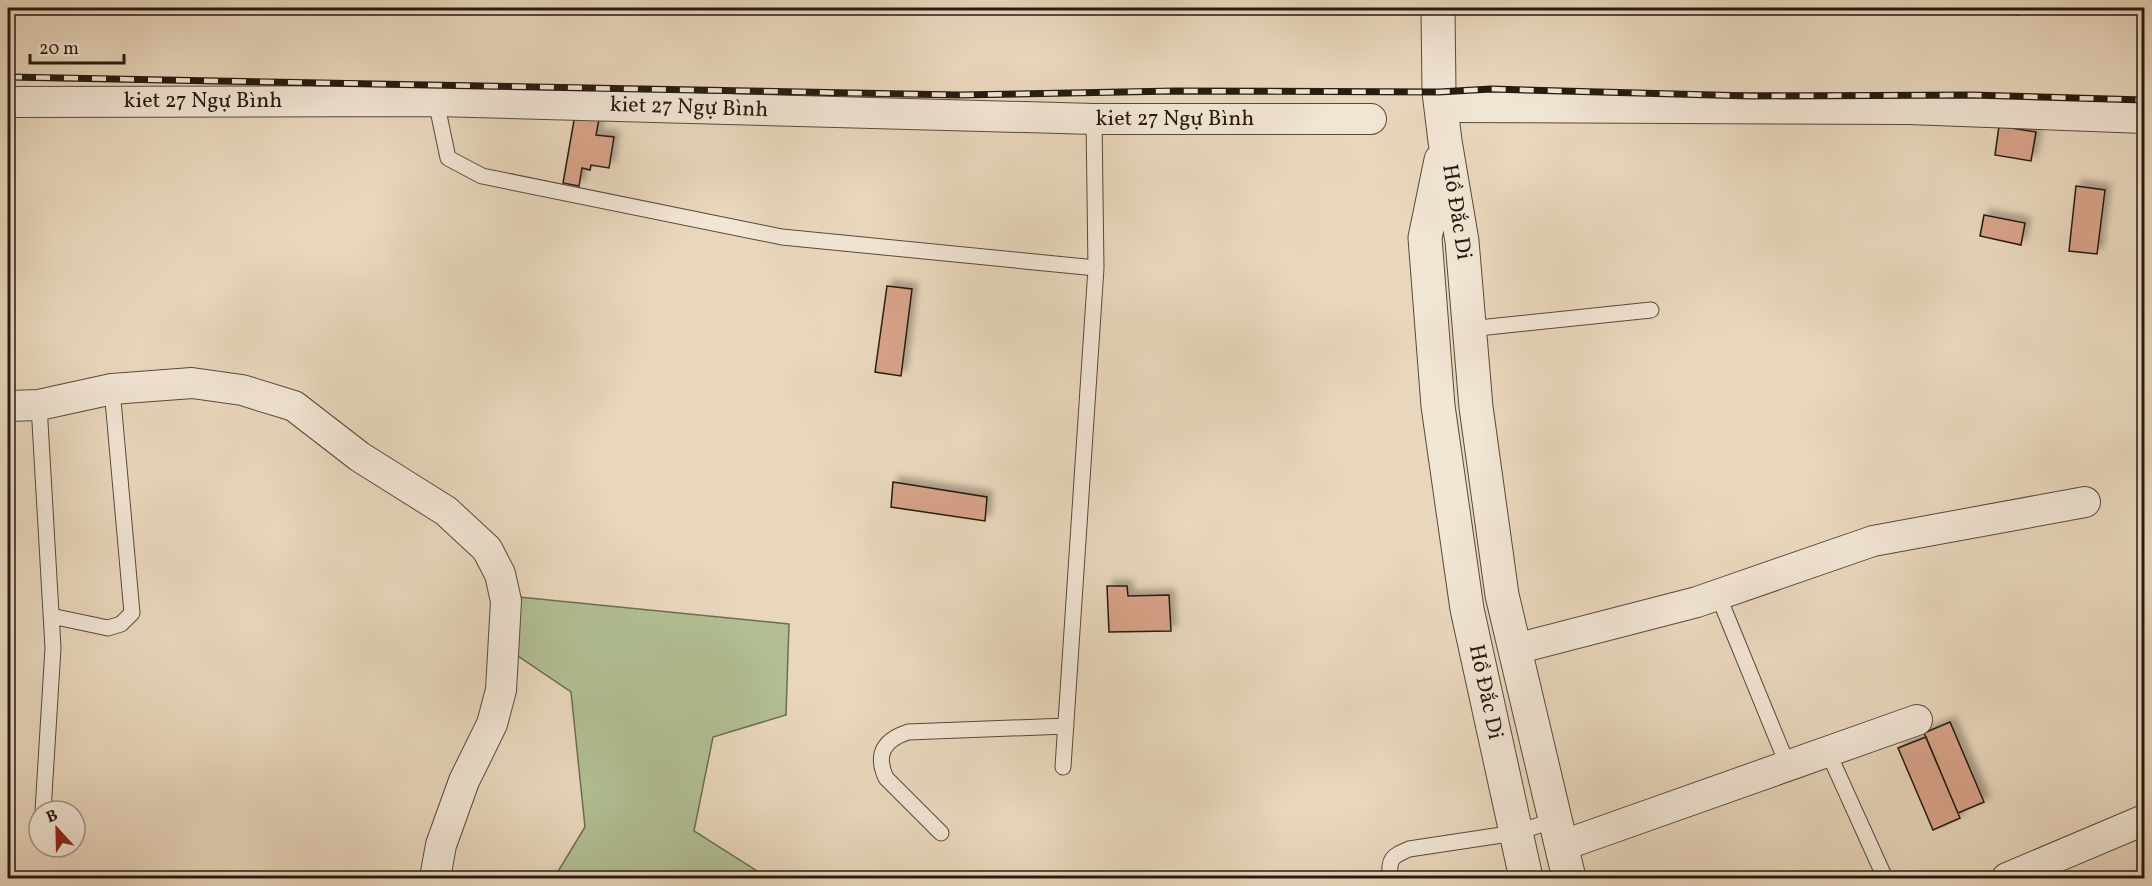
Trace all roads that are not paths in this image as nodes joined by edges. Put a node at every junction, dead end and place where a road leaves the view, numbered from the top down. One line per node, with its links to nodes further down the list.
1 (1438, 8): 4 (street)
2 (436, 101): 3 (street, kiet 27 Ngự Bình); 5 (street, kiet 27 Ngự Bình); 9 (lane)
3 (8, 102)
4 (1441, 108): 6 (street); 8 (street)
5 (1094, 118): 7 (street, kiet 27 Ngự Bình); 9 (lane)
6 (2145, 118)
7 (1371, 119)
8 (1445, 141): 11 (street, Hồ Đắc Di); 27 (street, Hồ Đắc Di)
9 (1096, 268): 20 (lane)
10 (1651, 310): 11 (lane)
11 (1469, 329): 18 (street, Hồ Đắc Di)
12 (112, 389): 14 (street); 17 (lane); 30 (street)
13 (8, 405): 14 (street)
14 (39, 405): 17 (lane)
15 (2085, 502): 16 (street)
16 (1718, 595): 18 (street); 22 (lane)
17 (51, 616): 24 (lane)
18 (1515, 649): 28 (street, Hồ Đắc Di)
19 (1917, 720): 21 (street)
20 (1066, 726): 23 (lane); 26 (lane)
21 (1828, 752): 22 (street); 34 (lane)
22 (1788, 766): 28 (street)
23 (1063, 767)
24 (44, 799)
25 (2145, 820): 29 (street)
26 (941, 833)
27 (1515, 833): 28 (lane); 31 (lane); 32 (street, Hồ Đắc Di)
28 (1558, 833): 33 (street, Hồ Đắc Di)
29 (2022, 876)
30 (435, 879)
31 (1390, 879)
32 (1526, 879)
33 (1569, 879)
34 (1885, 879)

